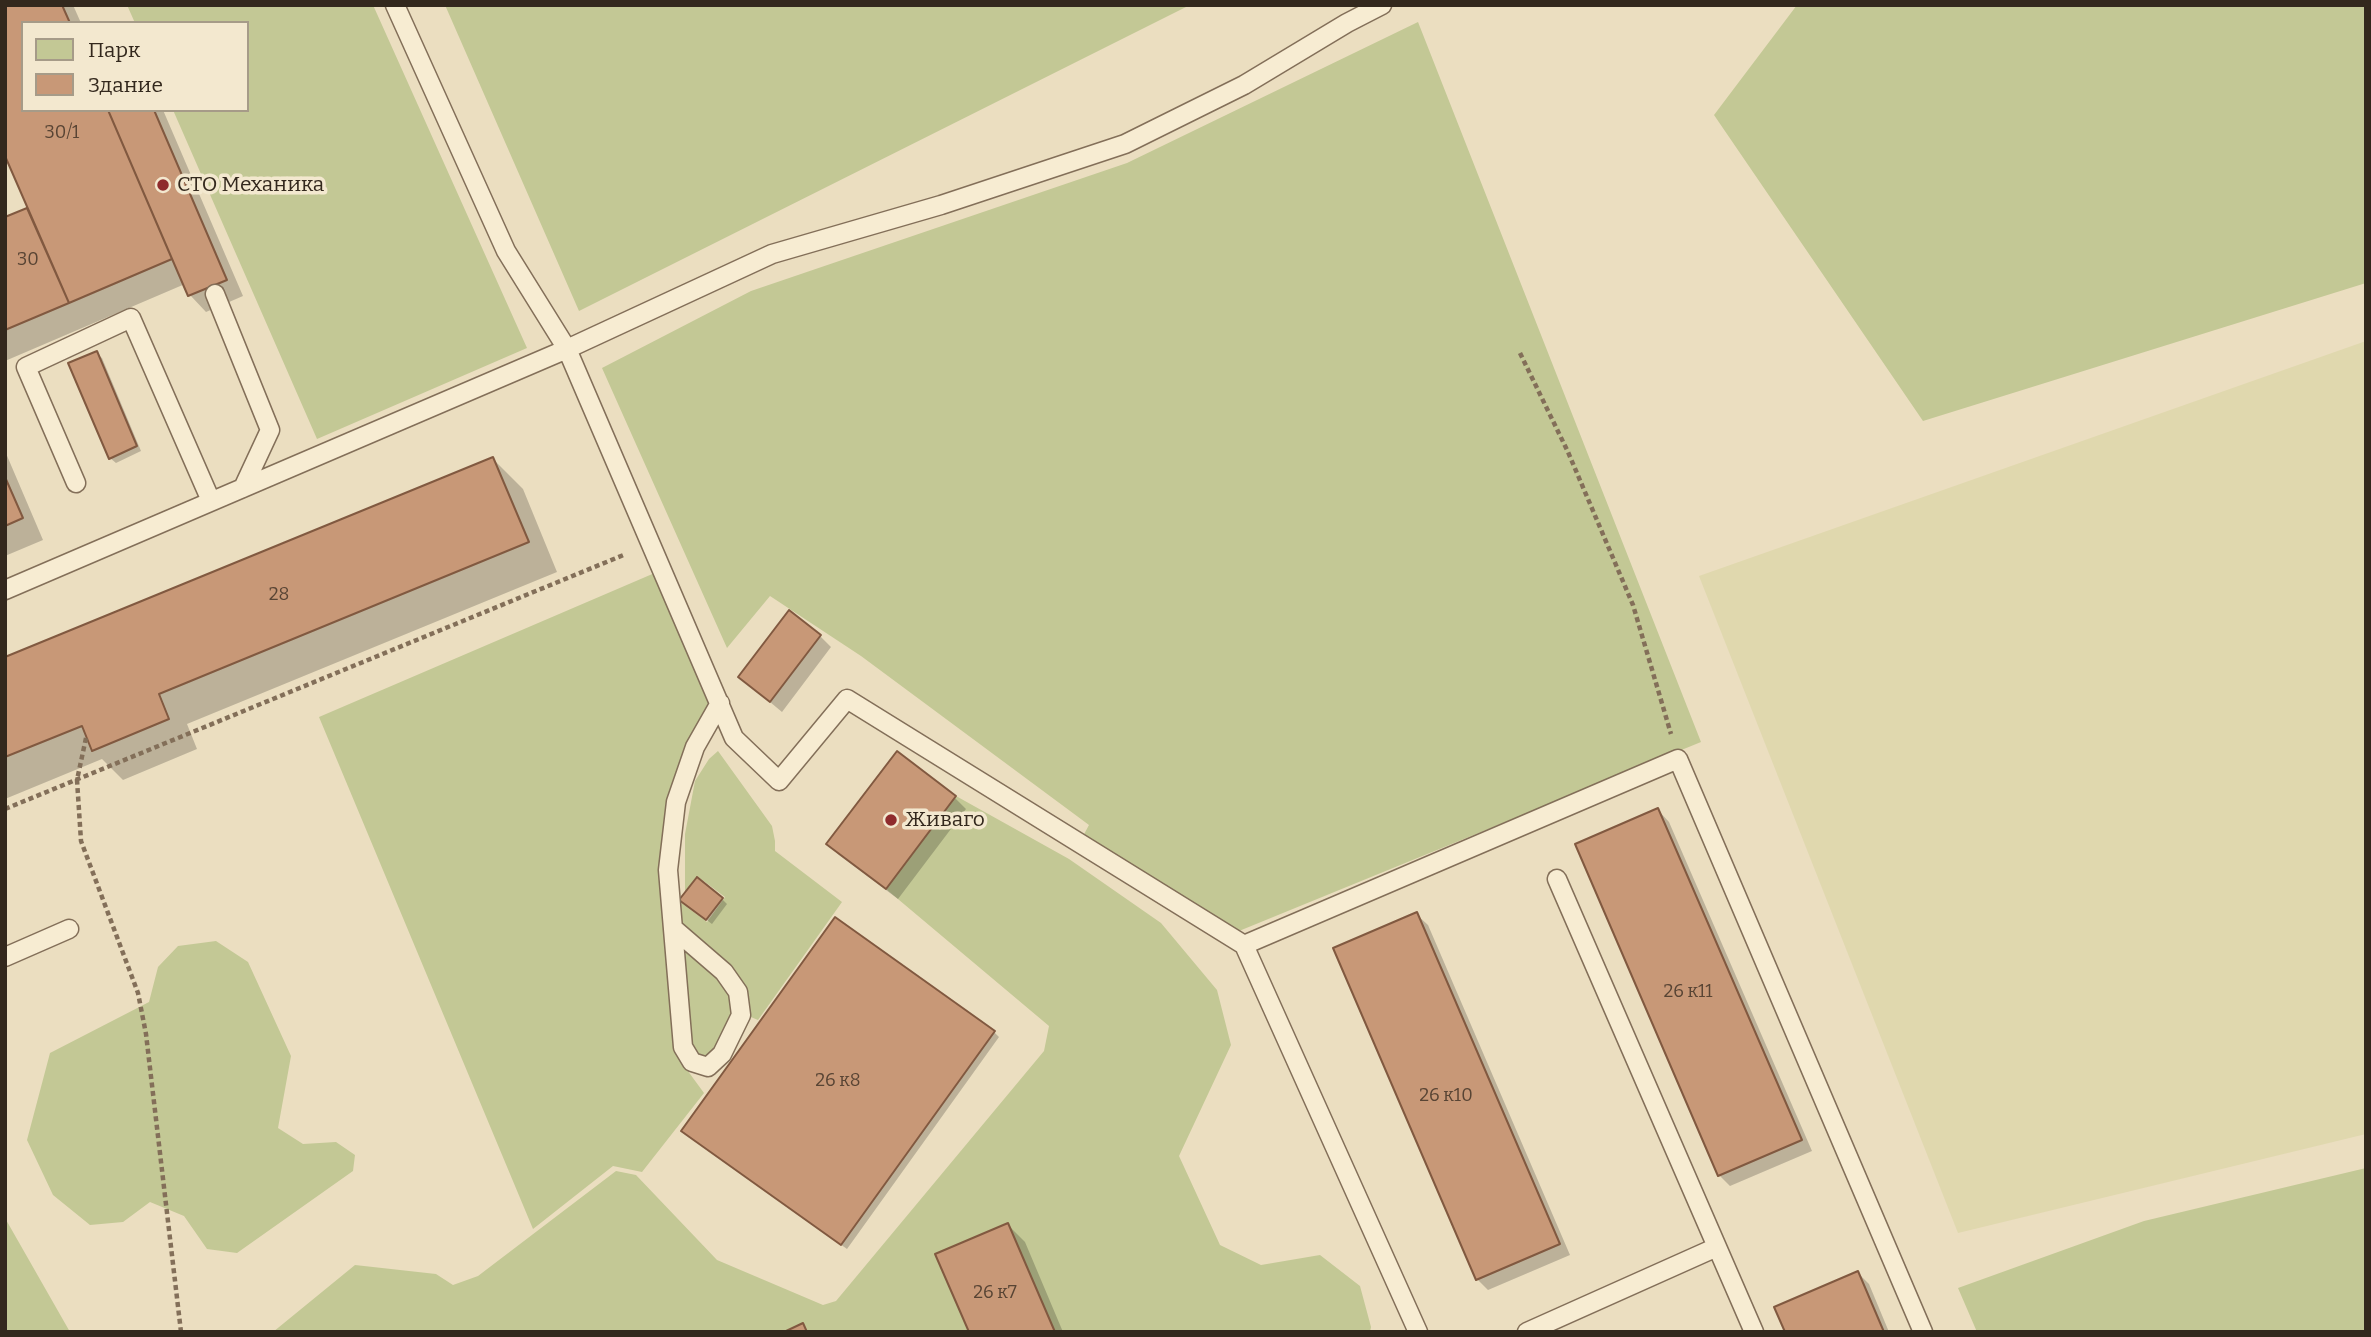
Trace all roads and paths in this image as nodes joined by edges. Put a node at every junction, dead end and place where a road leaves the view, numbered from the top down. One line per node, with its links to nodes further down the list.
1 (395, 5): 4 (lane)
2 (1382, 5): 4 (lane)
3 (215, 294): 7 (lane)
4 (567, 349): 7 (lane); 9 (lane)
5 (1520, 353): 13 (path)
6 (76, 483): 8 (lane)
7 (243, 488): 8 (lane)
8 (211, 501): 10 (lane)
9 (651, 544): 11 (lane); 14 (path)
10 (5, 590)
11 (720, 703): 18 (lane); 19 (lane)
12 (86, 738): 14 (path)
13 (1678, 759): 19 (lane); 26 (lane)
14 (77, 780): 15 (path); 22 (path)
15 (5, 809)
16 (1557, 879): 21 (lane)
17 (69, 929): 20 (lane)
18 (673, 929): 18 (lane)
19 (1244, 945): 23 (lane)
20 (5, 957)
21 (1717, 1247): 24 (lane); 25 (lane)
22 (181, 1332)
23 (1418, 1332)
24 (1527, 1332)
25 (1754, 1332)
26 (1923, 1332)

